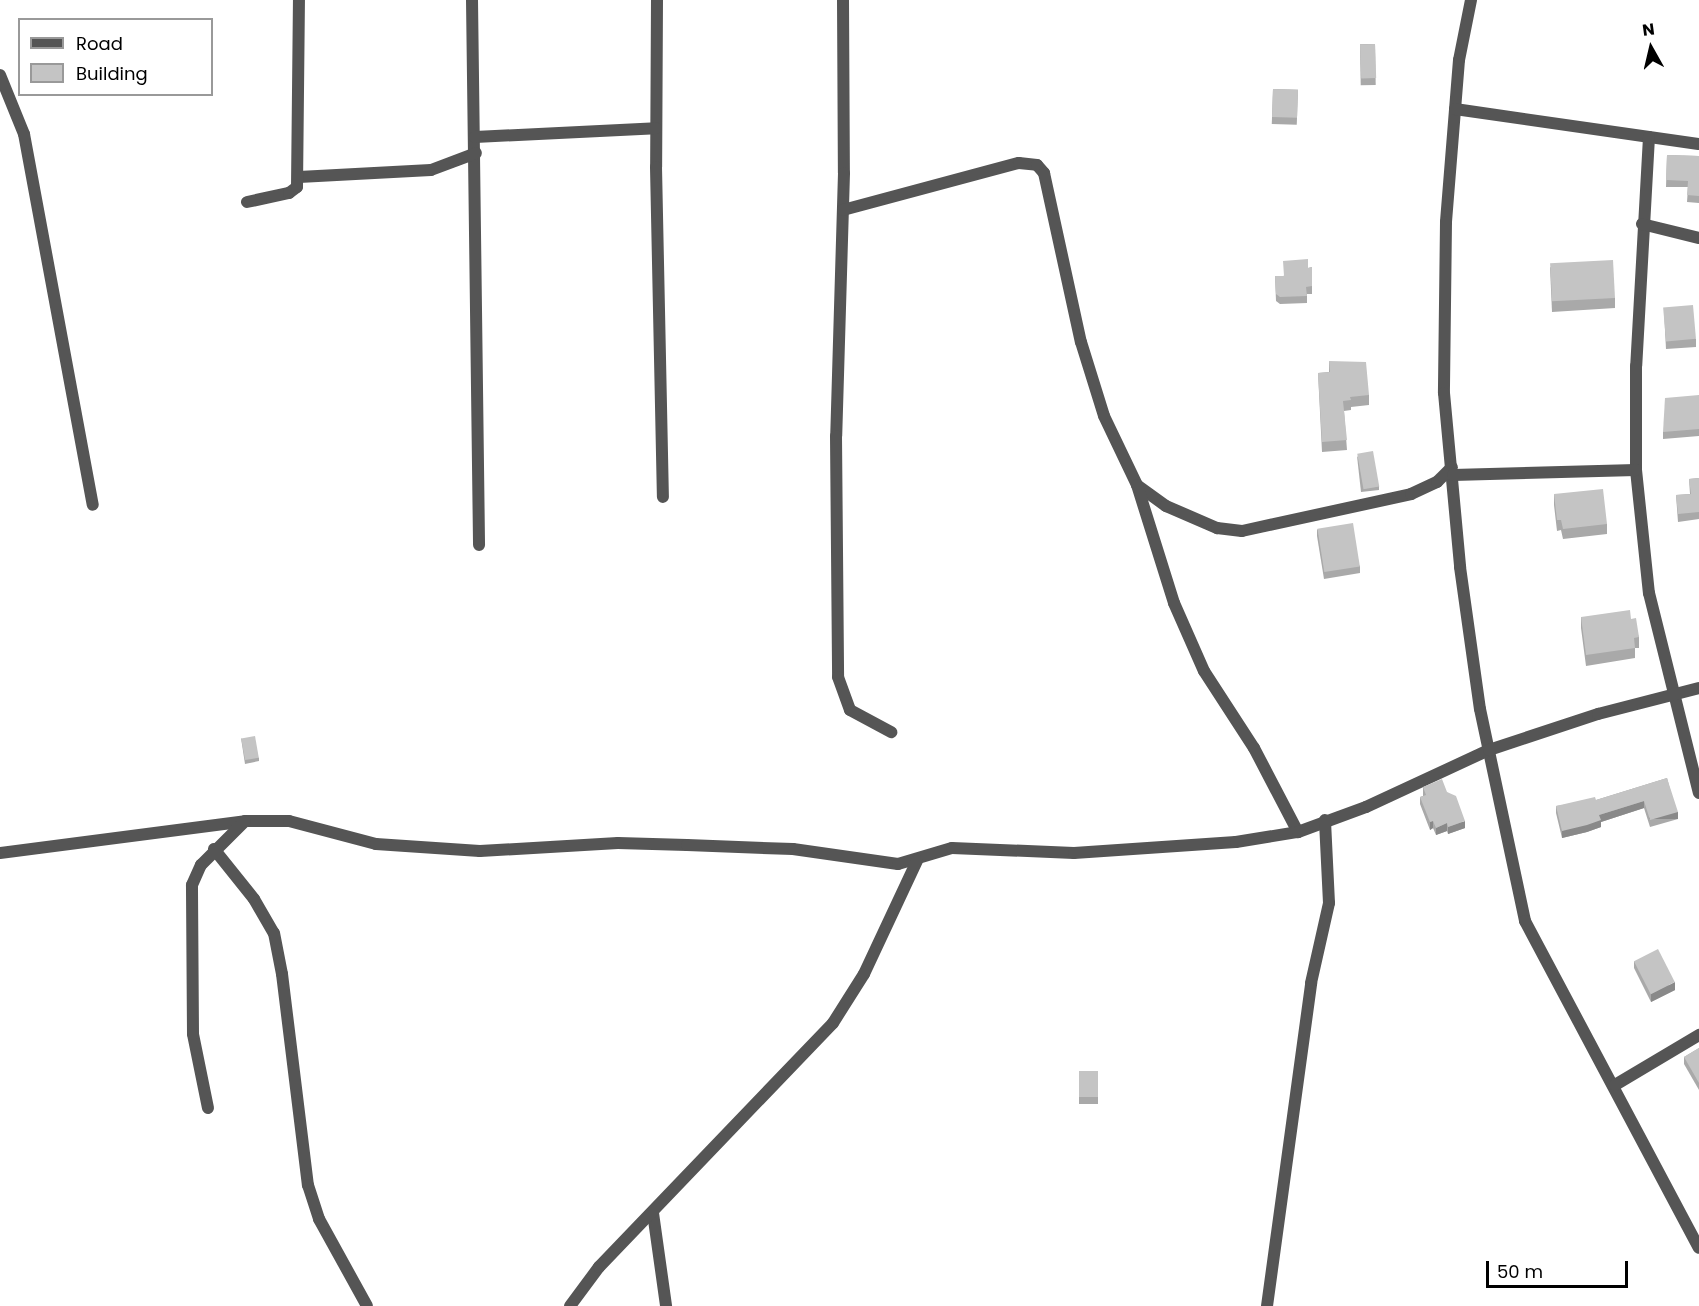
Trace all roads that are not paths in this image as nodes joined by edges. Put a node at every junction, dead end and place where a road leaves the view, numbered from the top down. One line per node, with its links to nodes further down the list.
1 (299, 0): 13 (street)
2 (472, 0): 10 (street)
3 (657, 0): 8 (street)
4 (843, 0): 15 (street)
5 (1471, 0): 7 (street)
6 (0, 75): 22 (street)
7 (1455, 109): 9 (street); 19 (street)
8 (656, 128): 10 (street); 21 (street)
9 (1649, 136): 11 (street); 16 (street)
10 (476, 137): 12 (street)
11 (1699, 144)
12 (476, 153): 13 (street); 23 (street)
13 (299, 177): 14 (street)
14 (247, 202)
15 (843, 210): 20 (street); 26 (street)
16 (1642, 224): 17 (street); 18 (street)
17 (1699, 238)
18 (1636, 470): 19 (street); 25 (street)
19 (1453, 471): 20 (street); 27 (street)
20 (1137, 485): 31 (street)
21 (663, 497)
22 (93, 505)
23 (479, 545)
24 (1699, 688): 25 (street)
25 (1673, 693): 27 (street); 28 (street)
26 (891, 732)
27 (1489, 750): 29 (street); 36 (street)
28 (1699, 793)
29 (1325, 820): 31 (street); 43 (street)
30 (245, 821): 32 (street); 33 (street); 34 (street)
31 (1298, 832): 34 (street)
32 (214, 849): 37 (street); 40 (street)
33 (0, 853)
34 (917, 861): 38 (street)
35 (1699, 1035): 36 (street)
36 (1615, 1085): 39 (street)
37 (208, 1107)
38 (652, 1213): 41 (street); 42 (street)
39 (1699, 1248)
40 (367, 1306)
41 (570, 1306)
42 (666, 1306)
43 (1267, 1306)

